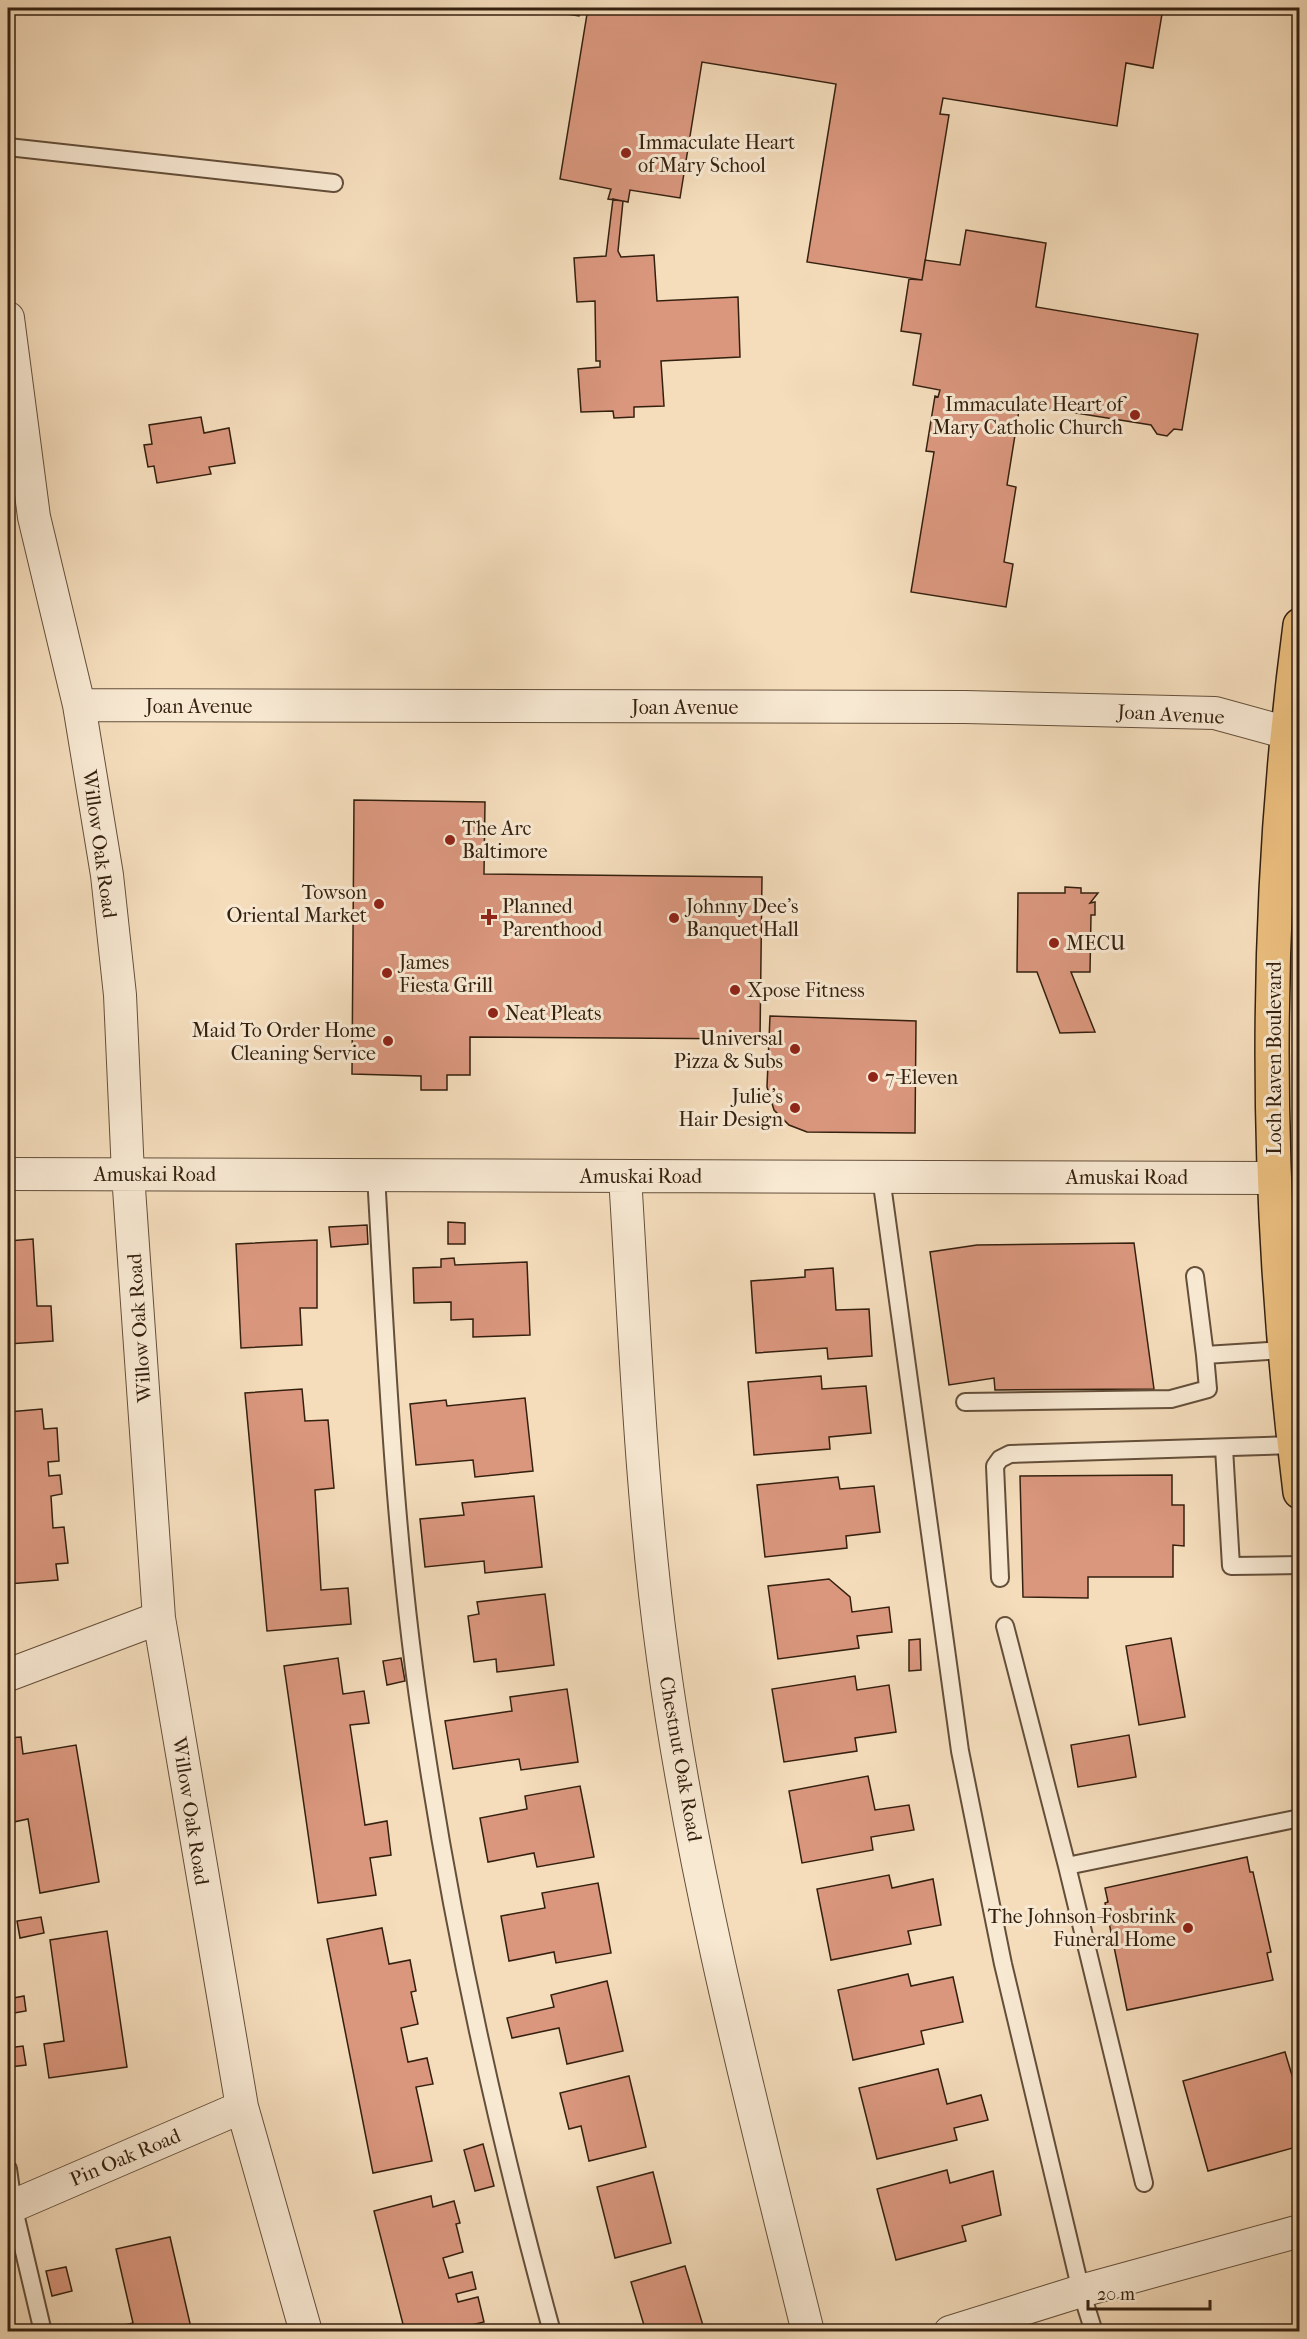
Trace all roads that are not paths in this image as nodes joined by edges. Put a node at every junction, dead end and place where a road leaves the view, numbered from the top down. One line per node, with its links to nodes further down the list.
1 (8, 147): 2 (lane)
2 (334, 183)
3 (8, 318): 4 (street, Willow Oak Road)
4 (20, 517): 6 (street, Willow Oak Road)
5 (1299, 625): 7 (main road, Loch Raven Boulevard)
6 (79, 705): 7 (street, Joan Avenue); 9 (street, Willow Oak Road)
7 (1294, 734): 13 (main road, Loch Raven Boulevard)
8 (8, 1174): 9 (street, Amuskai Road)
9 (128, 1174): 10 (street, Amuskai Road); 23 (street, Willow Oak Road)
10 (376, 1175): 11 (street, Amuskai Road); 36 (lane)
11 (625, 1176): 12 (street, Amuskai Road); 37 (street, Chestnut Oak Road)
12 (881, 1177): 13 (street, Amuskai Road); 33 (lane)
13 (1274, 1178): 15 (main road, Loch Raven Boulevard)
14 (1195, 1276): 16 (lane)
15 (1285, 1350): 16 (lane); 18 (main road, Loch Raven Boulevard)
16 (1205, 1355): 17 (lane)
17 (964, 1402)
18 (1294, 1445): 19 (lane); 20 (main road, Loch Raven Boulevard)
19 (1224, 1448): 21 (lane); 22 (lane)
20 (1299, 1492)
21 (1299, 1565)
22 (1000, 1578)
23 (159, 1618): 25 (street); 28 (street, Willow Oak Road)
24 (1005, 1626): 27 (lane)
25 (8, 1675)
26 (1299, 1818): 27 (lane)
27 (1067, 1866): 30 (lane)
28 (242, 2107): 31 (street, Pin Oak Road); 35 (street, Willow Oak Road)
29 (8, 2169): 31 (lane)
30 (1143, 2183)
31 (10, 2206): 34 (lane)
32 (1299, 2231): 33 (street)
33 (1081, 2291): 38 (street); 39 (lane)
34 (43, 2331)
35 (306, 2331)
36 (552, 2331)
37 (808, 2331)
38 (950, 2331)
39 (1094, 2331)

